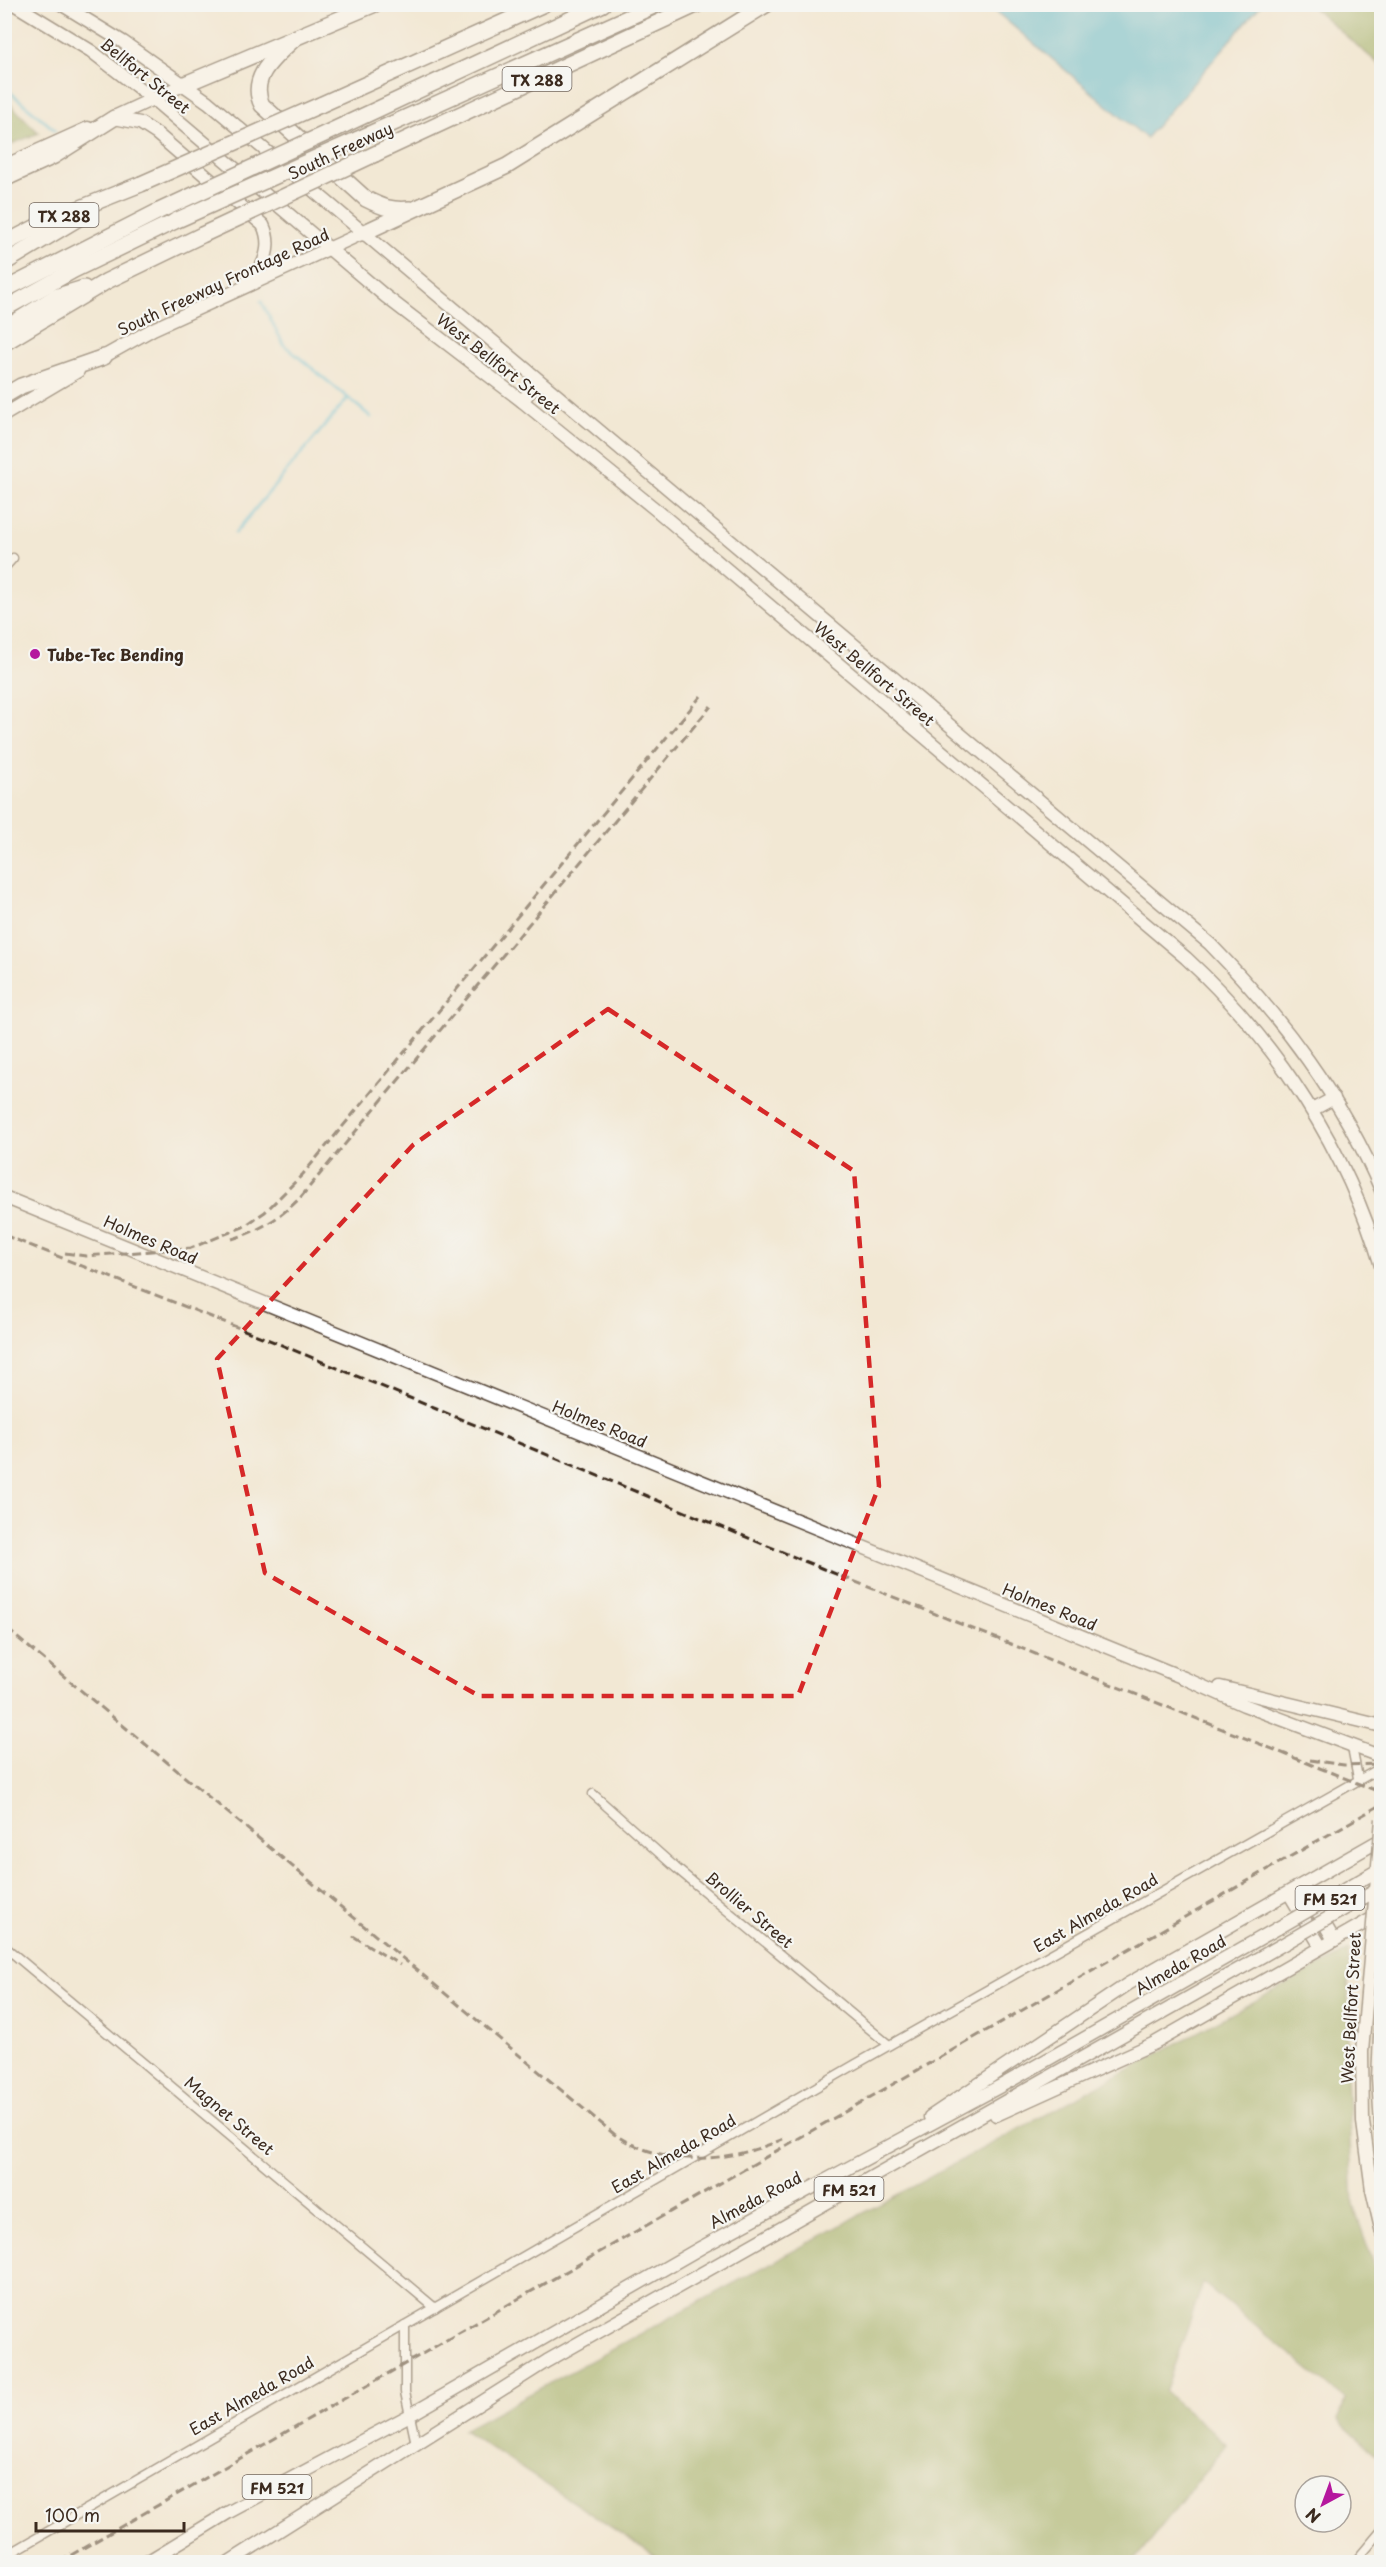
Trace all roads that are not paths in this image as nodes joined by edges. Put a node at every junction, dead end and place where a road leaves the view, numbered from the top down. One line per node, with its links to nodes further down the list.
1 (14, 4): 11 (main road, Bellfort Street)
2 (61, 4): 10 (main road, Bellfort Street)
3 (375, 4): 9 (highway)
4 (544, 4): 17 (highway, TX 288, bridge)
5 (603, 4): 24 (highway, bridge)
6 (658, 4): 26 (highway, bridge)
7 (698, 4): 23 (highway, South Freeway / TX 288, bridge)
8 (767, 4): 18 (highway)
9 (294, 39): 10 (highway); 18 (highway)
10 (184, 84): 11 (main road); 13 (main road, Bellfort Street)
11 (153, 99): 12 (main road); 16 (main road, Bellfort Street)
12 (114, 118): 14 (main road); 15 (highway); 25 (main road)
13 (274, 156): 19 (main road, West Bellfort Street)
14 (4, 166)
15 (4, 178)
16 (250, 182): 21 (main road, West Bellfort Street)
17 (126, 189): 20 (highway, TX 288); 22 (highway)
18 (419, 209): 19 (highway)
19 (363, 233): 21 (main road, South Freeway Frontage Road); 30 (main road, West Bellfort Street)
20 (4, 244)
21 (329, 249): 25 (main road, South Freeway Frontage Road); 32 (main road, West Bellfort Street)
22 (4, 263)
23 (107, 281): 27 (highway); 28 (highway, South Freeway / TX 288)
24 (4, 290)
25 (234, 290): 29 (main road, South Freeway Frontage Road)
26 (4, 309)
27 (4, 329)
28 (4, 343)
29 (104, 357): 31 (highway); 33 (main road, South Freeway Frontage Road)
30 (539, 381): 32 (main road); 36 (main road, West Bellfort Street)
31 (4, 396)
32 (522, 401): 37 (main road, West Bellfort Street)
33 (4, 415)
34 (13, 558): 35 (street)
35 (4, 568)
36 (928, 707): 37 (main road); 38 (main road, West Bellfort Street)
37 (911, 725): 39 (main road, West Bellfort Street)
38 (1334, 1098): 39 (main road); 40 (main road, West Bellfort Street)
39 (1312, 1110): 42 (main road, West Bellfort Street)
40 (1382, 1192)
41 (4, 1197): 43 (main road, Holmes Road)
42 (1382, 1269)
43 (1184, 1678): 44 (main road, Holmes Road); 45 (main road, Holmes Road)
44 (1382, 1726)
45 (1352, 1747): 46 (main road, Holmes Road); 48 (street)
46 (1382, 1756)
47 (1382, 1767): 48 (street, East Almeda Road)
48 (1358, 1778): 61 (street, East Almeda Road)
49 (593, 1794): 61 (street, Brollier Street)
50 (1382, 1819): 65 (main road, West Bellfort Street, bridge)
51 (1382, 1839): 53 (main road)
52 (1382, 1868): 64 (main road, Almeda Road / FM 521, bridge)
53 (1302, 1885): 55 (main road); 57 (main road)
54 (1382, 1887): 62 (main road, Almeda Road / FM 521, bridge)
55 (1289, 1893): 59 (main road); 64 (main road)
56 (1382, 1913): 57 (main road)
57 (1334, 1940): 59 (main road)
58 (4, 1946): 66 (street, Magnet Street)
59 (1321, 1947): 62 (main road)
60 (1382, 1995): 63 (main road, West Bellfort Street)
61 (889, 2045): 66 (street, East Almeda Road)
62 (937, 2141): 69 (main road, Almeda Road / FM 521)
63 (1382, 2141)
64 (893, 2144): 68 (main road, Almeda Road / FM 521)
65 (1382, 2233)
66 (435, 2308): 67 (street, East Almeda Road)
67 (405, 2325): 68 (street); 71 (street, East Almeda Road)
68 (410, 2415): 69 (street); 72 (main road, Almeda Road / FM 521)
69 (416, 2444): 73 (main road, Almeda Road / FM 521)
70 (1382, 2530): 74 (street)
71 (4, 2557)
72 (147, 2562)
73 (229, 2562)
74 (1355, 2562)

